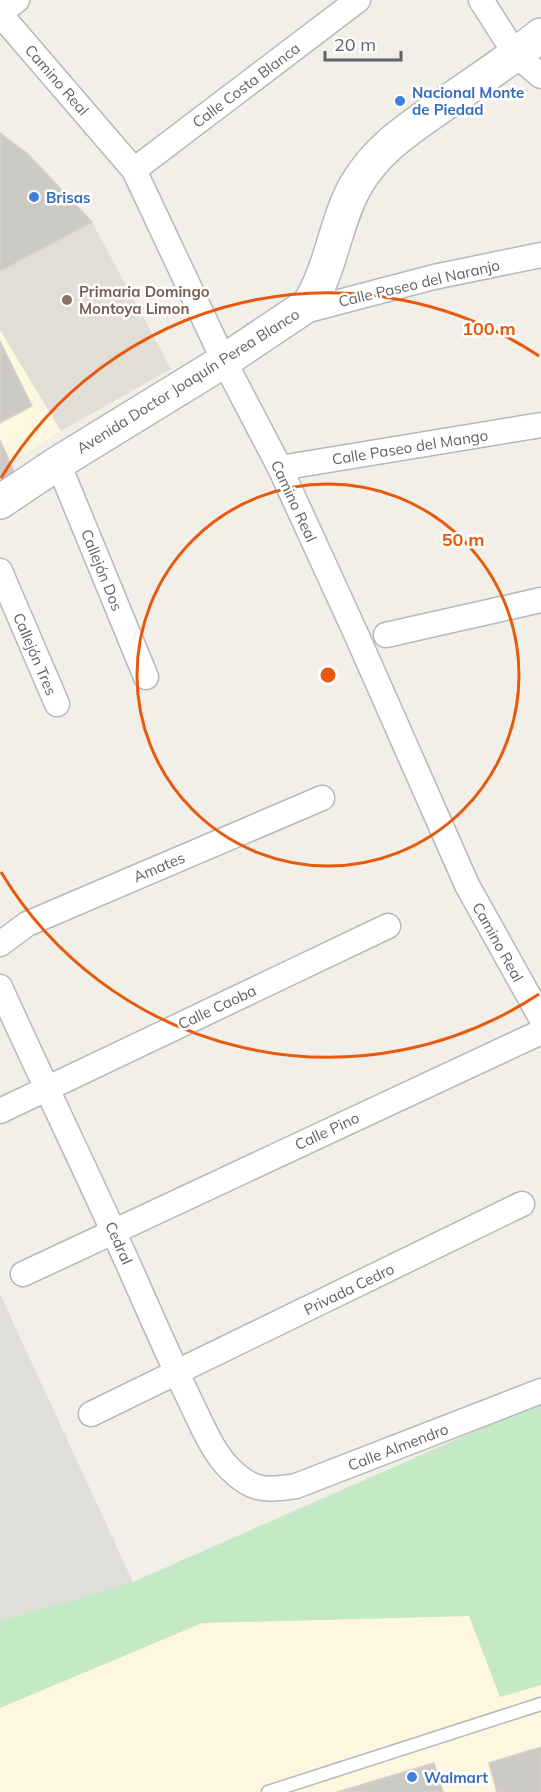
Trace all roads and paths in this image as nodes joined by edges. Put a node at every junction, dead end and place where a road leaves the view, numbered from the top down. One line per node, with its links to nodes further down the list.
1 (17, 0): 4 (street)
2 (358, 0): 8 (street, Calle Costa Blanca)
3 (481, 0): 6 (street)
4 (0, 13): 8 (street, Camino Real)
5 (541, 35): 6 (main road, Avenida Doctor Joaquín Perea Blanco)
6 (516, 55): 7 (street); 10 (main road, Avenida Doctor Joaquín Perea Blanco)
7 (541, 76)
8 (134, 170): 11 (street, Camino Real)
9 (541, 255): 10 (street, Calle Paseo del Naranjo)
10 (297, 313): 11 (main road, Avenida Doctor Joaquín Perea Blanco)
11 (224, 361): 13 (main road, Avenida Doctor Joaquín Perea Blanco); 14 (street, Camino Real)
12 (541, 425): 14 (street, Calle Paseo del Mango)
13 (58, 463): 15 (main road, Avenida Doctor Joaquín Perea Blanco); 19 (street, Callejón Dos)
14 (280, 468): 25 (street, Camino Real)
15 (0, 502)
16 (0, 570): 20 (street, Callejón Tres)
17 (541, 600): 18 (street)
18 (386, 635)
19 (146, 677)
20 (57, 704)
21 (322, 798): 23 (street, Amates)
22 (388, 926): 27 (street, Calle Caoba)
23 (0, 944)
24 (0, 987): 27 (street, Cedral)
25 (541, 1018)
26 (541, 1032): 30 (street, Calle Pino)
27 (45, 1089): 28 (street, Calle Caoba); 30 (street, Cedral)
28 (0, 1111)
29 (522, 1204): 32 (street, Privada Cedro)
30 (113, 1230): 31 (street, Calle Pino); 32 (street, Cedral)
31 (23, 1274)
32 (177, 1374): 34 (street, Privada Cedro); 35 (street, Cedral)
33 (541, 1391): 35 (street, Calle Almendro)
34 (91, 1414)
35 (253, 1488)
36 (541, 1704): 37 (lane)
37 (268, 1792)

